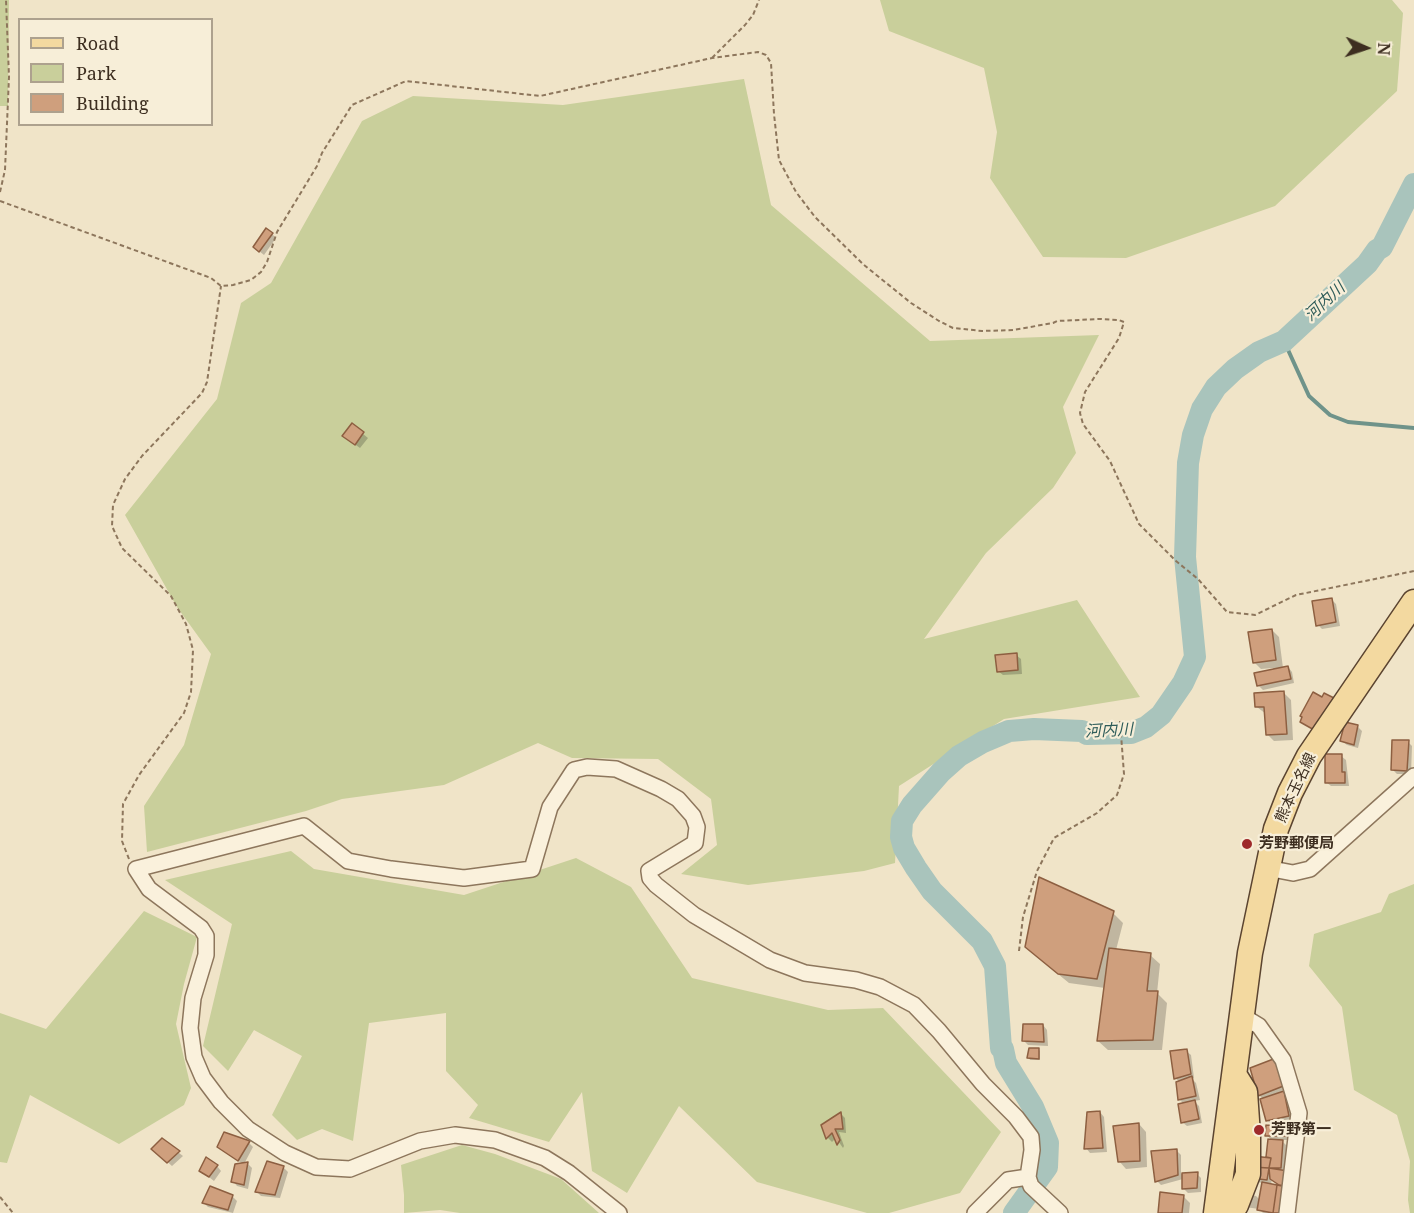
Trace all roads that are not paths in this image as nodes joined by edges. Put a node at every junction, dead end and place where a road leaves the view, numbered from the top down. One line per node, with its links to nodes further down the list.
1 (1414, 602): 3 (main road, 熊本玉名線)
2 (1414, 776): 3 (street)
3 (1267, 868): 4 (main road, 熊本玉名線)
4 (1241, 1015): 5 (main road, 熊本玉名線); 12 (street)
5 (1234, 1073): 10 (main road, 熊本玉名線); 11 (main road)
6 (1028, 1177): 7 (street); 8 (street); 9 (street)
7 (619, 1213)
8 (975, 1213)
9 (1060, 1213)
10 (1216, 1213)
11 (1230, 1213)
12 (1287, 1213)

